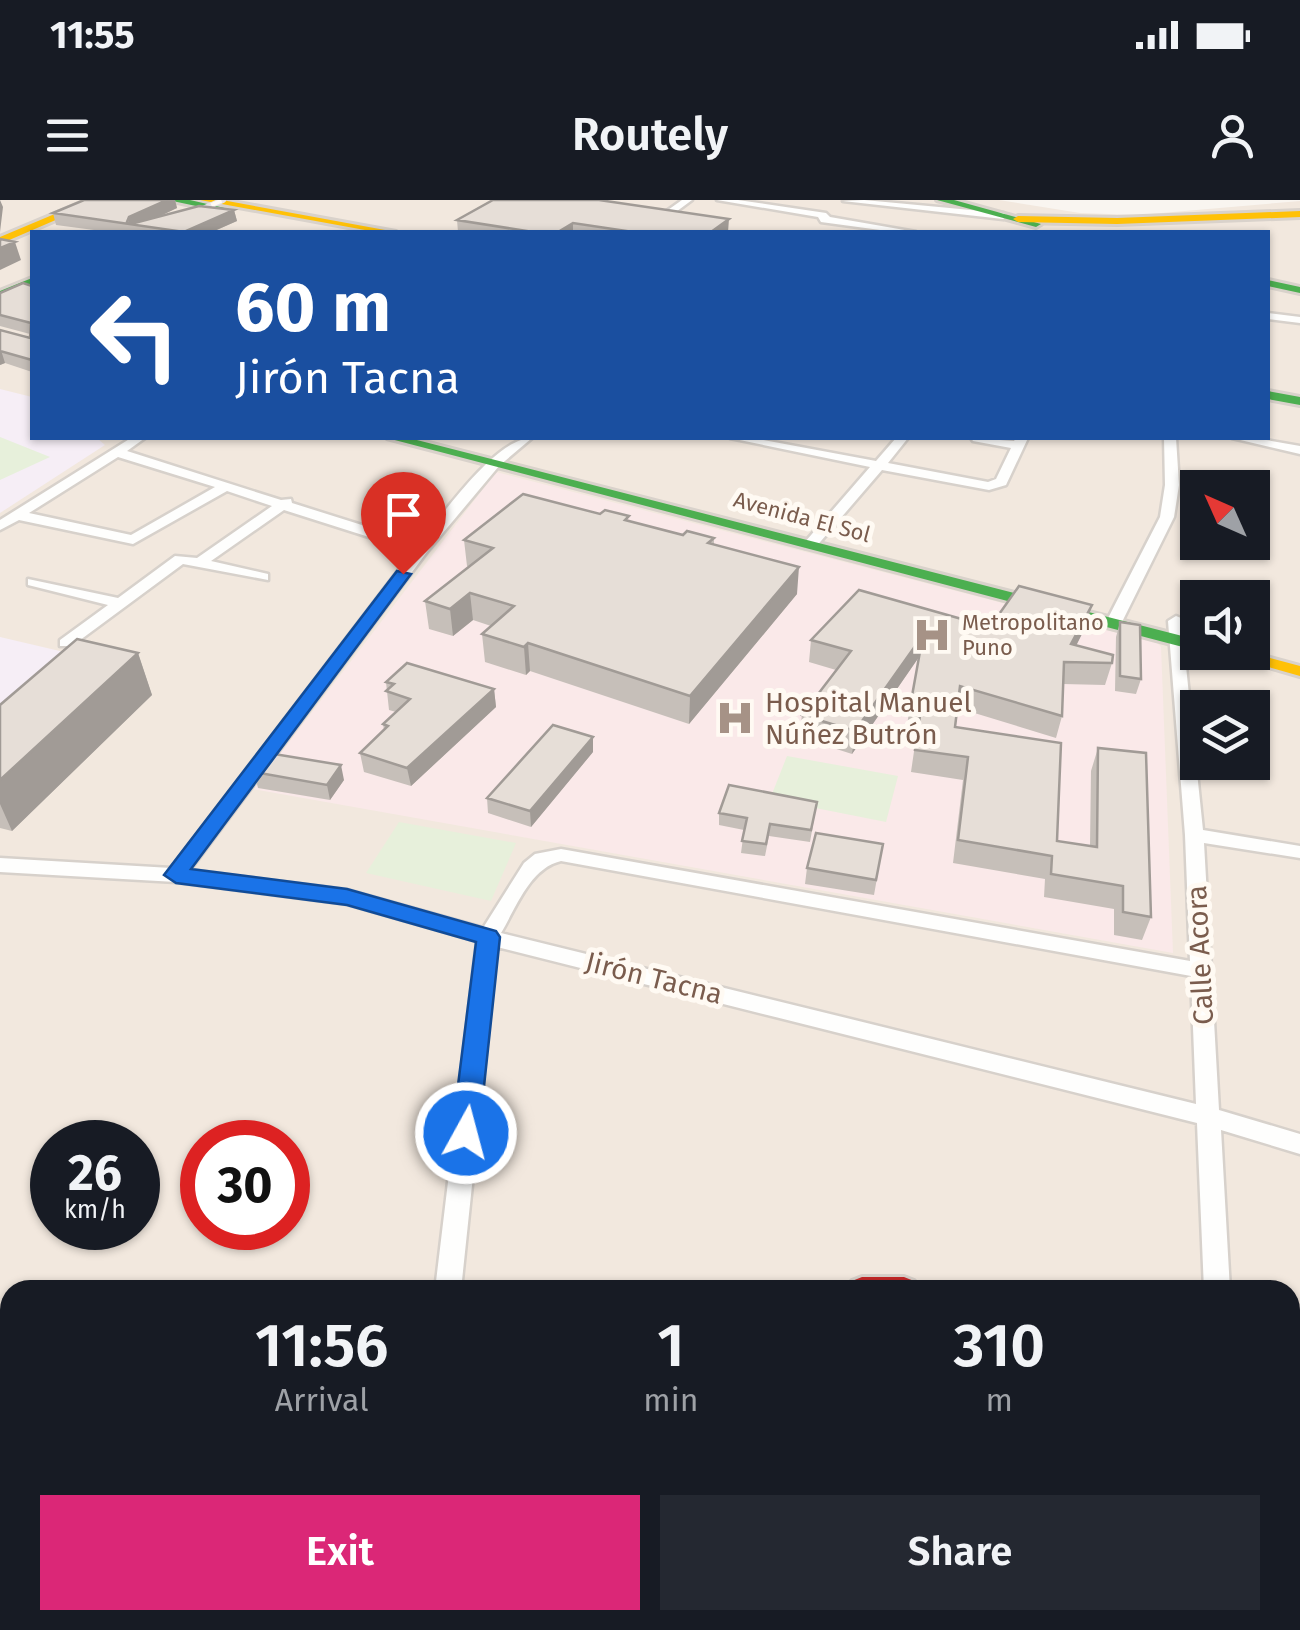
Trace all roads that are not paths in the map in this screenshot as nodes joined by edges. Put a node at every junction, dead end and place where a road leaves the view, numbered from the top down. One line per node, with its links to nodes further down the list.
1 (75, 200): 15 (street)
2 (97, 200): 21 (street)
3 (688, 200): 13 (street)
4 (721, 200): 11 (street)
5 (847, 200): 9 (street); 11 (street)
6 (942, 200): 9 (street)
7 (208, 202): 8 (street); 16 (street); 17 (street)
8 (173, 209)
9 (1011, 217): 10 (street); 19 (street)
10 (1300, 217): 20 (street)
11 (820, 220): 18 (street)
12 (637, 221): 13 (street)
13 (654, 224): 14 (street)
14 (674, 227)
15 (0, 230)
16 (347, 230)
17 (379, 230)
18 (895, 230)
19 (1065, 230)
20 (1135, 230)
21 (0, 241)
22 (30, 282): 25 (street)
23 (1270, 283): 24 (street)
24 (1300, 290)
25 (0, 295)
26 (1270, 316): 27 (street)
27 (1300, 320)
28 (1270, 387): 29 (street)
29 (1300, 393)
30 (1270, 395): 31 (street)
31 (1300, 401)
32 (136, 440): 42 (street)
33 (412, 440): 41 (street, Avenida El Sol)
34 (460, 440): 41 (street, Avenida El Sol)
35 (900, 440): 43 (street)
36 (1170, 440): 54 (street)
37 (1248, 440): 40 (street)
38 (781, 441): 43 (street)
39 (1020, 442): 43 (street)
40 (1300, 450)
41 (510, 451): 48 (street, Avenida El Sol); 49 (street)
42 (118, 452): 44 (street); 46 (street)
43 (877, 465): 48 (street)
44 (229, 485): 45 (street); 46 (street)
45 (286, 502): 49 (street); 50 (street)
46 (17, 514): 47 (street)
47 (0, 526)
48 (816, 538): 54 (street, Avenida El Sol)
49 (422, 548): 65 (street)
50 (202, 562): 51 (street); 53 (street)
51 (264, 576)
52 (33, 582): 53 (street)
53 (116, 602): 56 (street)
54 (1118, 616): 55 (street, Avenida El Sol)
55 (1180, 632)
56 (66, 642)
57 (1270, 644): 58 (street)
58 (1300, 651)
59 (1270, 663): 61 (street)
60 (1188, 670): 62 (street, Calle Acora)
61 (1300, 670)
62 (1194, 836): 63 (street); 67 (street, Calle Acora)
63 (1300, 852)
64 (0, 865): 65 (street, Jirón Tacna)
65 (176, 875): 66 (street, Jirón Tacna)
66 (488, 937): 67 (street); 68 (street, Jirón Tacna); 70 (street)
67 (1200, 970): 68 (street, Calle Acora)
68 (1206, 1116): 69 (street, Jirón Tacna); 71 (street, Calle Acora)
69 (1300, 1144)
70 (449, 1280)
71 (1216, 1280)

